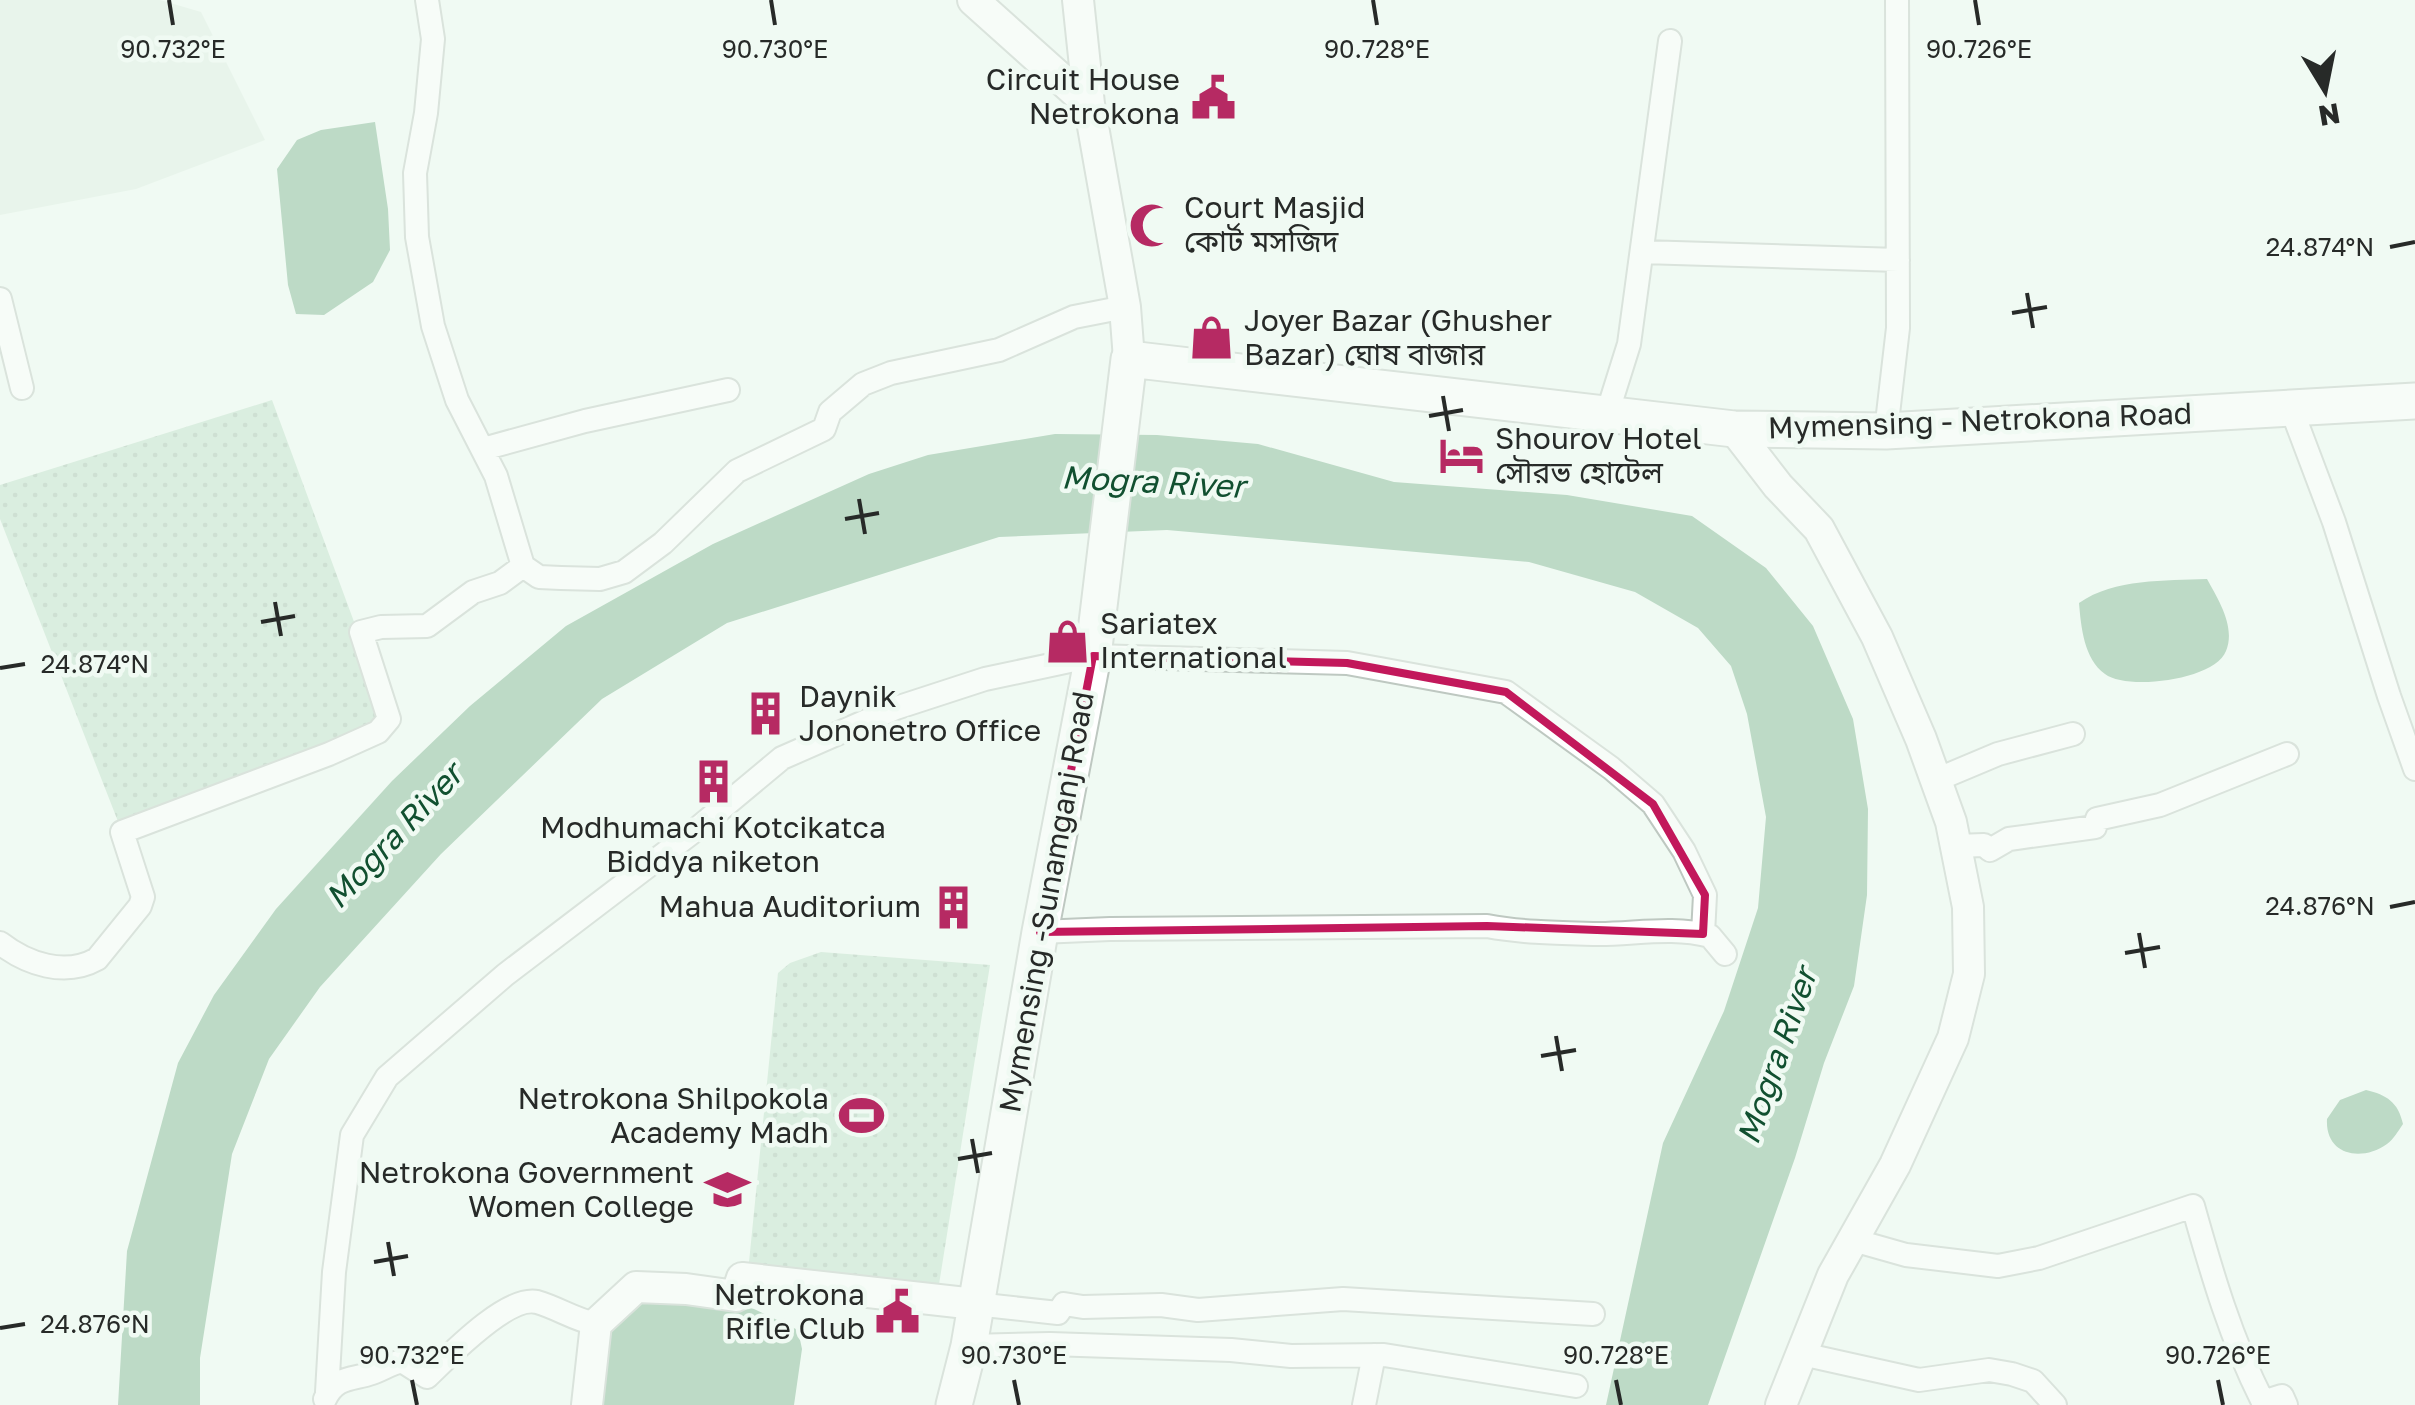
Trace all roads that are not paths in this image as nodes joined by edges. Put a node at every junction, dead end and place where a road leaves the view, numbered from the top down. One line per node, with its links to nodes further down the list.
1 (426, 0): 19 (street)
2 (973, 0): 6 (street)
3 (1078, 0): 6 (street)
4 (1897, 0): 8 (street)
5 (1670, 41): 7 (street)
6 (1089, 104): 10 (street)
7 (1644, 252): 8 (street); 16 (street)
8 (1898, 260): 18 (street)
9 (0, 299): 12 (street)
10 (1124, 307): 11 (street); 20 (street)
11 (1129, 359): 16 (main road, Mymensing - Netrokona Road); 21 (main road, Mymensing -Sunamganj Road)
12 (22, 388)
13 (728, 390): 19 (street)
14 (2415, 401): 15 (main road, Mymensing - Netrokona Road)
15 (2291, 408): 18 (main road, Mymensing - Netrokona Road); 24 (street)
16 (1607, 414): 17 (main road, Mymensing - Netrokona Road)
17 (1734, 429): 18 (main road, Mymensing - Netrokona Road); 25 (street)
18 (1886, 431)
19 (483, 450): 20 (street)
20 (524, 566): 29 (street)
21 (1094, 645): 27 (main road, Mymensing -Sunamganj Road); 28 (street); 39 (street)
22 (2073, 734): 25 (street)
23 (2287, 754): 26 (street)
24 (2415, 768)
25 (1936, 780): 26 (street)
26 (1956, 846): 31 (street)
27 (1040, 932): 28 (street); 32 (main road, Mymensing -Sunamganj Road)
28 (1702, 934): 30 (street)
29 (0, 942)
30 (1725, 954)
31 (1853, 1240): 36 (street); 45 (street)
32 (975, 1304): 33 (street); 34 (street); 35 (main road, Mymensing -Sunamganj Road)
33 (1592, 1314)
34 (596, 1324): 39 (street); 40 (street)
35 (969, 1346): 37 (street); 41 (main road, Mymensing -Sunamganj Road)
36 (1802, 1354): 43 (street); 44 (street)
37 (1374, 1355): 38 (street); 42 (street)
38 (1576, 1386)
39 (325, 1399)
40 (588, 1405)
41 (954, 1405)
42 (1364, 1405)
43 (1781, 1405)
44 (2055, 1405)
45 (2286, 1405)

